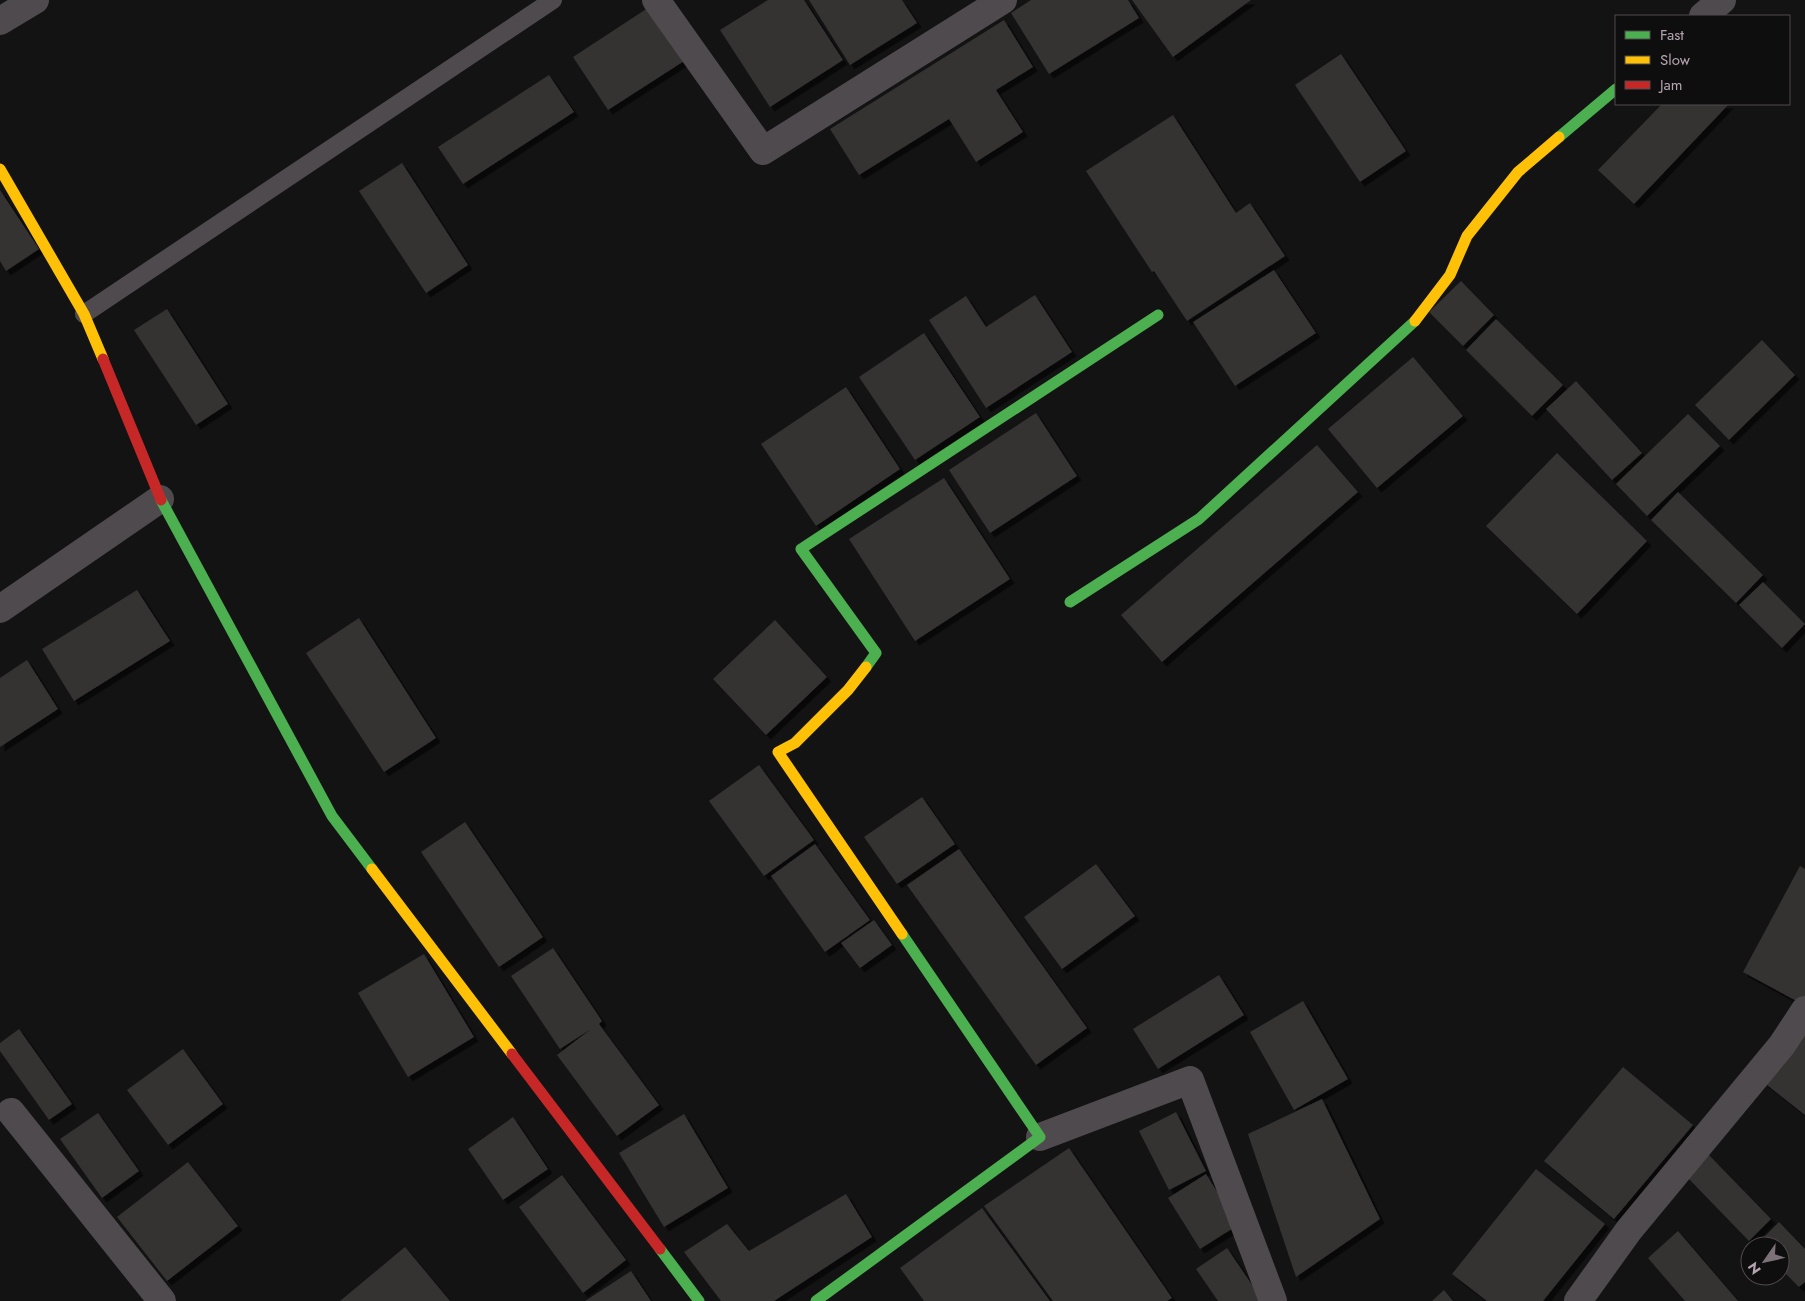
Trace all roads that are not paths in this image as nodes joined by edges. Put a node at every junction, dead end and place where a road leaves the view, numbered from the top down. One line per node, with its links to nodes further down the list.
1 (35, 0): 7 (street)
2 (553, 0): 10 (lane)
3 (656, 0): 4 (street)
4 (1003, 0)
5 (1722, 0): 6 (street)
6 (1704, 15)
7 (0, 21)
8 (1615, 90): 13 (street)
9 (0, 169): 10 (street)
10 (84, 314): 12 (street)
11 (1158, 316): 17 (street)
12 (160, 499): 14 (street); 19 (street)
13 (1070, 602)
14 (0, 609)
15 (1805, 1010): 22 (street)
16 (11, 1112): 18 (street)
17 (1040, 1137): 20 (street); 21 (street)
18 (162, 1301)
19 (699, 1301)
20 (816, 1301)
21 (1273, 1301)
22 (1578, 1301)

